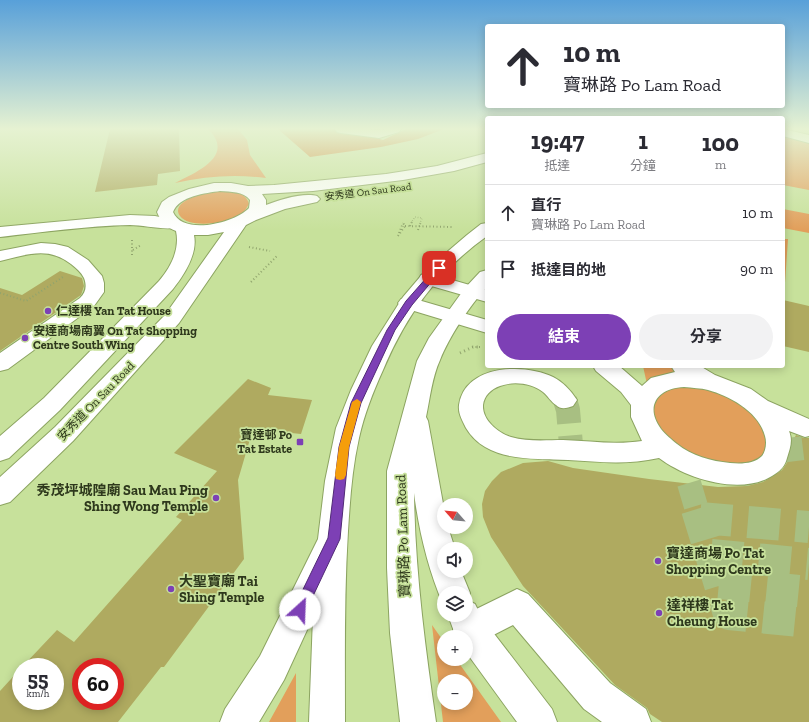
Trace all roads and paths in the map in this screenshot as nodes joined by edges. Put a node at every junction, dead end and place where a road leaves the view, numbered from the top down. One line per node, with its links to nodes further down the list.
1 (467, 163): 3 (main road, 安秀道 On Sau Road)
2 (485, 170): 5 (main road, 安秀道 On Sau Road)
3 (248, 190): 4 (main road, 安秀道 On Sau Road); 5 (main road)
4 (174, 201): 6 (main road, 安秀道 On Sau Road); 7 (main road)
5 (245, 219): 7 (main road); 42 (main road, 安秀道 On Sau Road)
6 (93, 222): 7 (main road); 13 (main road)
7 (178, 226): 40 (main road)
8 (406, 226): 8 (path); 9 (path)
9 (410, 226): 10 (path); 12 (path)
10 (456, 227)
11 (485, 229): 23 (main road)
12 (418, 230)
13 (0, 232)
14 (132, 235): 17 (path)
15 (141, 245): 17 (path)
16 (249, 247): 18 (path)
17 (134, 250): 21 (path)
18 (270, 251)
19 (0, 256): 31 (main road)
20 (277, 256): 25 (path)
21 (132, 257)
22 (68, 274): 26 (path)
23 (428, 279): 27 (main road); 28 (main road)
24 (485, 281): 27 (main road, 寶琳路 Po Lam Road)
25 (251, 282)
26 (0, 293)
27 (480, 294): 29 (main road, 寶琳路 Po Lam Road)
28 (408, 303): 29 (main road); 43 (main road)
29 (455, 317): 30 (main road); 38 (main road, 寶琳路 Po Lam Road)
30 (485, 325)
31 (0, 364)
32 (607, 368): 35 (main road)
33 (686, 368): 34 (main road)
34 (711, 382): 35 (main road); 37 (main road)
35 (634, 385): 41 (main road)
36 (565, 400): 41 (main road)
37 (760, 407): 39 (main road); 41 (main road)
38 (415, 410): 44 (main road); 49 (main road, 寶琳路 Po Lam Road)
39 (805, 428)
40 (0, 451)
41 (678, 464)
42 (0, 494)
43 (334, 539): 47 (main road); 48 (main road)
44 (438, 542)
45 (473, 620): 51 (main road)
46 (467, 622): 50 (main road)
47 (238, 722)
48 (327, 722)
49 (418, 722)
50 (539, 722)
51 (633, 722)

